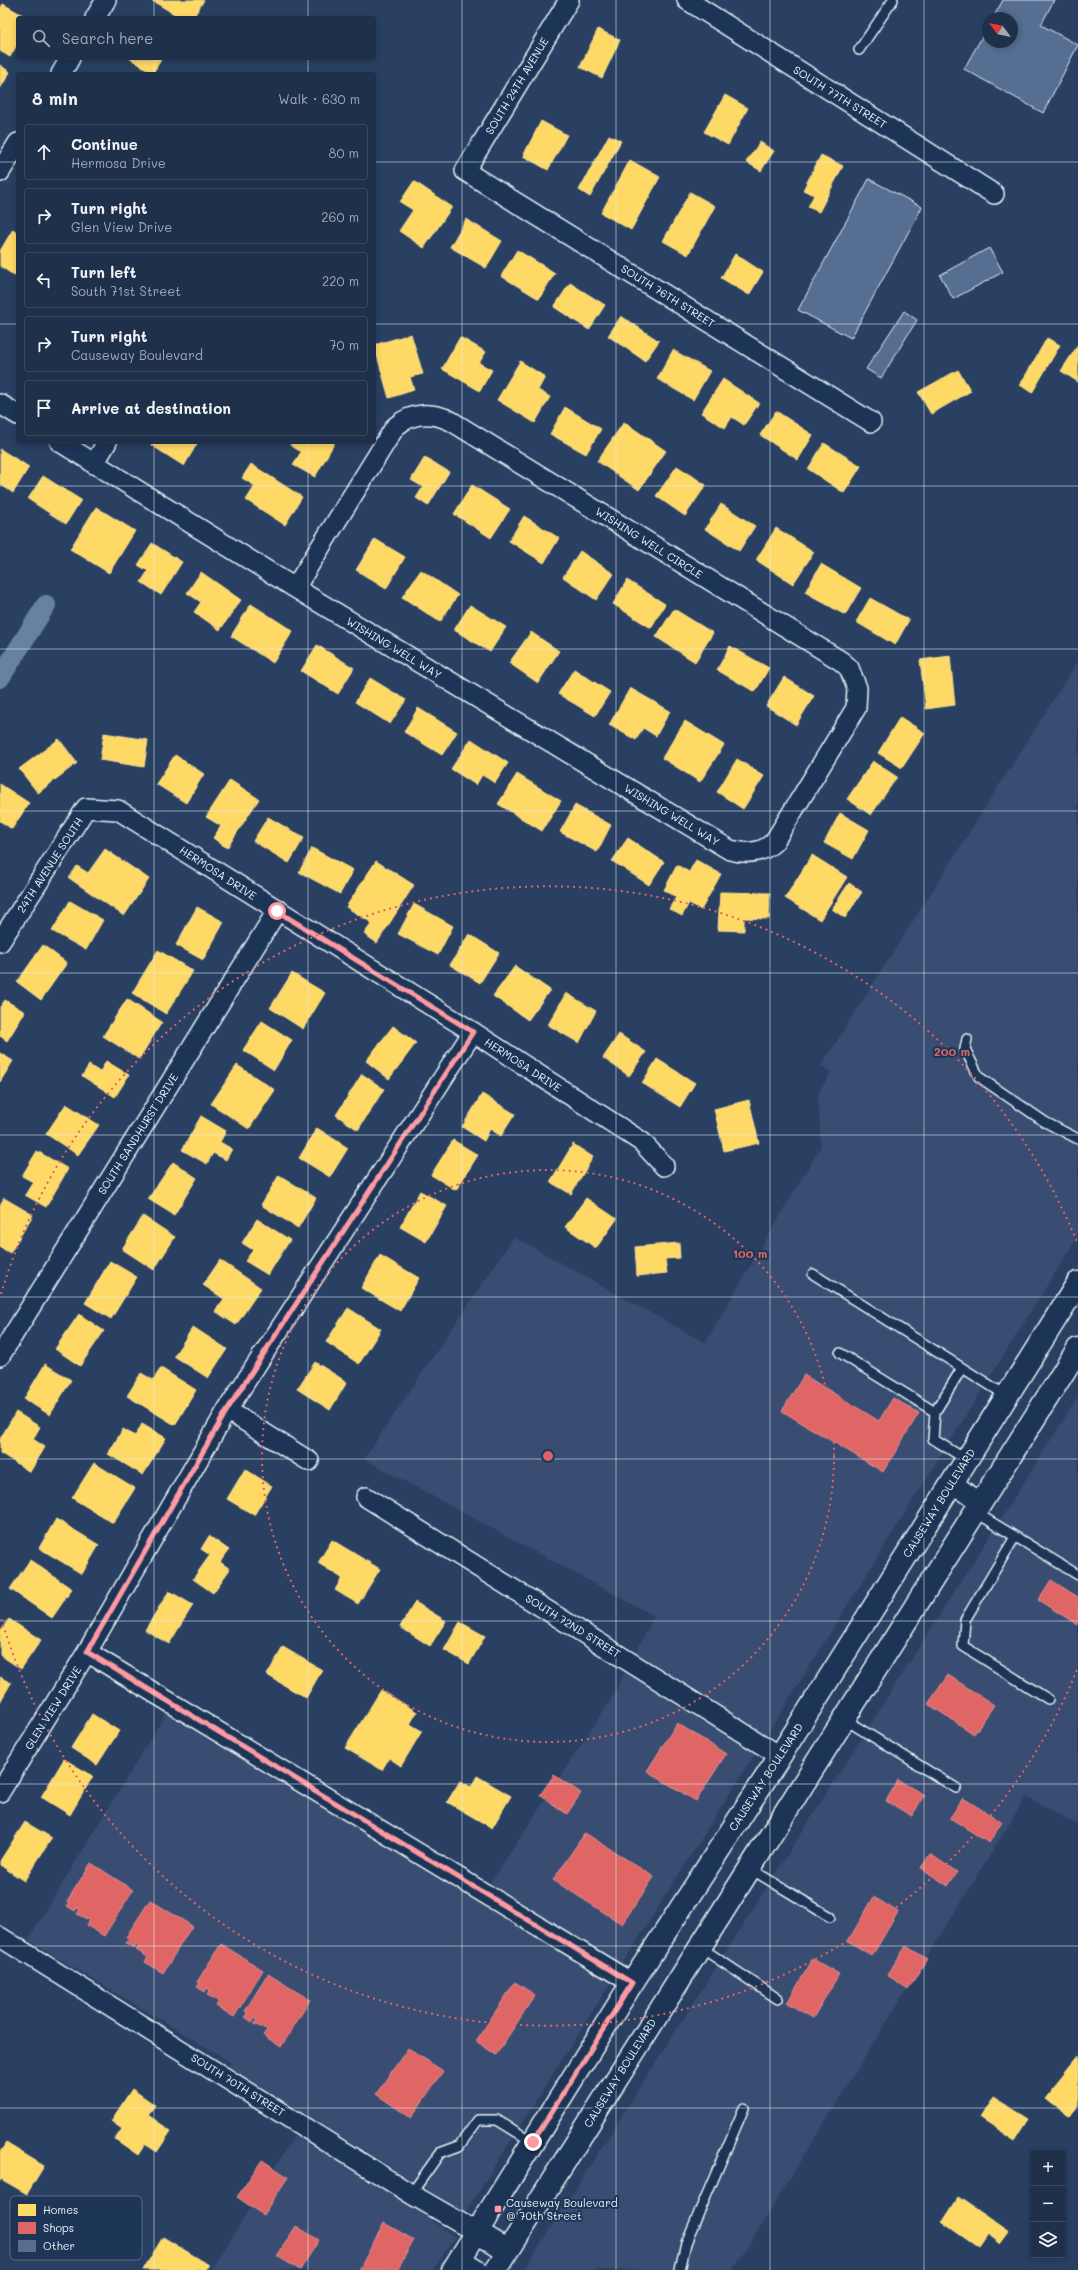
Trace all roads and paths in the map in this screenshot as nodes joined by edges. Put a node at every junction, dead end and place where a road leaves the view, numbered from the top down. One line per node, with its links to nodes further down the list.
1 (106, 0): 5 (street)
2 (569, 0): 10 (street, SOUTH 24TH AVENUE)
3 (687, 0): 12 (street, SOUTH 77TH STREET)
4 (892, 0): 6 (lane)
5 (96, 16)
6 (859, 50)
7 (69, 60): 8 (street)
8 (61, 72)
9 (16, 146): 11 (street)
10 (465, 171): 15 (street, SOUTH 76TH STREET)
11 (0, 172)
12 (994, 194)
13 (0, 404): 14 (street)
14 (16, 414)
15 (871, 422)
16 (63, 444): 18 (street, WISHING WELL WAY)
17 (106, 444): 18 (street)
18 (94, 464): 19 (street, WISHING WELL WAY)
19 (295, 588): 21 (street, WISHING WELL WAY); 21 (street, WISHING WELL CIRCLE)
20 (86, 808): 22 (street, HERMOSA DRIVE); 23 (street, 24TH AVENUE SOUTH)
21 (730, 850)
22 (277, 911): 24 (street, HERMOSA DRIVE); 32 (street, SOUTH SANDHURST DRIVE)
23 (0, 942)
24 (473, 1032): 27 (street, HERMOSA DRIVE); 35 (street, GLEN VIEW DRIVE)
25 (967, 1039): 26 (lane)
26 (1078, 1139)
27 (664, 1166)
28 (813, 1274): 33 (lane)
29 (1078, 1283): 34 (main road, CAUSEWAY BOULEVARD)
30 (1078, 1348): 41 (main road, CAUSEWAY BOULEVARD)
31 (840, 1353): 36 (lane)
32 (0, 1356)
33 (962, 1368): 34 (lane); 36 (lane)
34 (1007, 1396): 37 (main road, CAUSEWAY BOULEVARD)
35 (227, 1410): 38 (street); 44 (street, GLEN VIEW DRIVE)
36 (935, 1412): 37 (lane)
37 (967, 1460): 39 (main road, CAUSEWAY BOULEVARD)
38 (309, 1461)
39 (952, 1483): 41 (street); 47 (main road, CAUSEWAY BOULEVARD)
40 (366, 1497): 47 (street, SOUTH 72ND STREET)
41 (978, 1507): 42 (lane); 46 (main road, CAUSEWAY BOULEVARD)
42 (1015, 1537): 43 (lane); 45 (lane)
43 (1078, 1575)
44 (87, 1652): 49 (street, GLEN VIEW DRIVE); 54 (street)
45 (1048, 1699)
46 (844, 1719): 48 (lane); 50 (main road, CAUSEWAY BOULEVARD)
47 (780, 1756): 54 (main road, CAUSEWAY BOULEVARD)
48 (956, 1788)
49 (0, 1792)
50 (750, 1868): 51 (lane); 53 (main road, CAUSEWAY BOULEVARD)
51 (830, 1917)
52 (0, 1937): 58 (street, SOUTH 70TH STREET)
53 (700, 1947): 55 (lane); 60 (main road, CAUSEWAY BOULEVARD)
54 (632, 1983): 57 (main road, CAUSEWAY BOULEVARD)
55 (778, 1999)
56 (744, 2108): 63 (lane)
57 (533, 2142): 58 (lane); 59 (main road, CAUSEWAY BOULEVARD)
58 (411, 2194): 59 (street, SOUTH 70TH STREET)
59 (477, 2232): 60 (main road); 61 (main road, CAUSEWAY BOULEVARD)
60 (508, 2251): 62 (main road, CAUSEWAY BOULEVARD)
61 (463, 2267)
62 (496, 2270)
63 (680, 2270)

